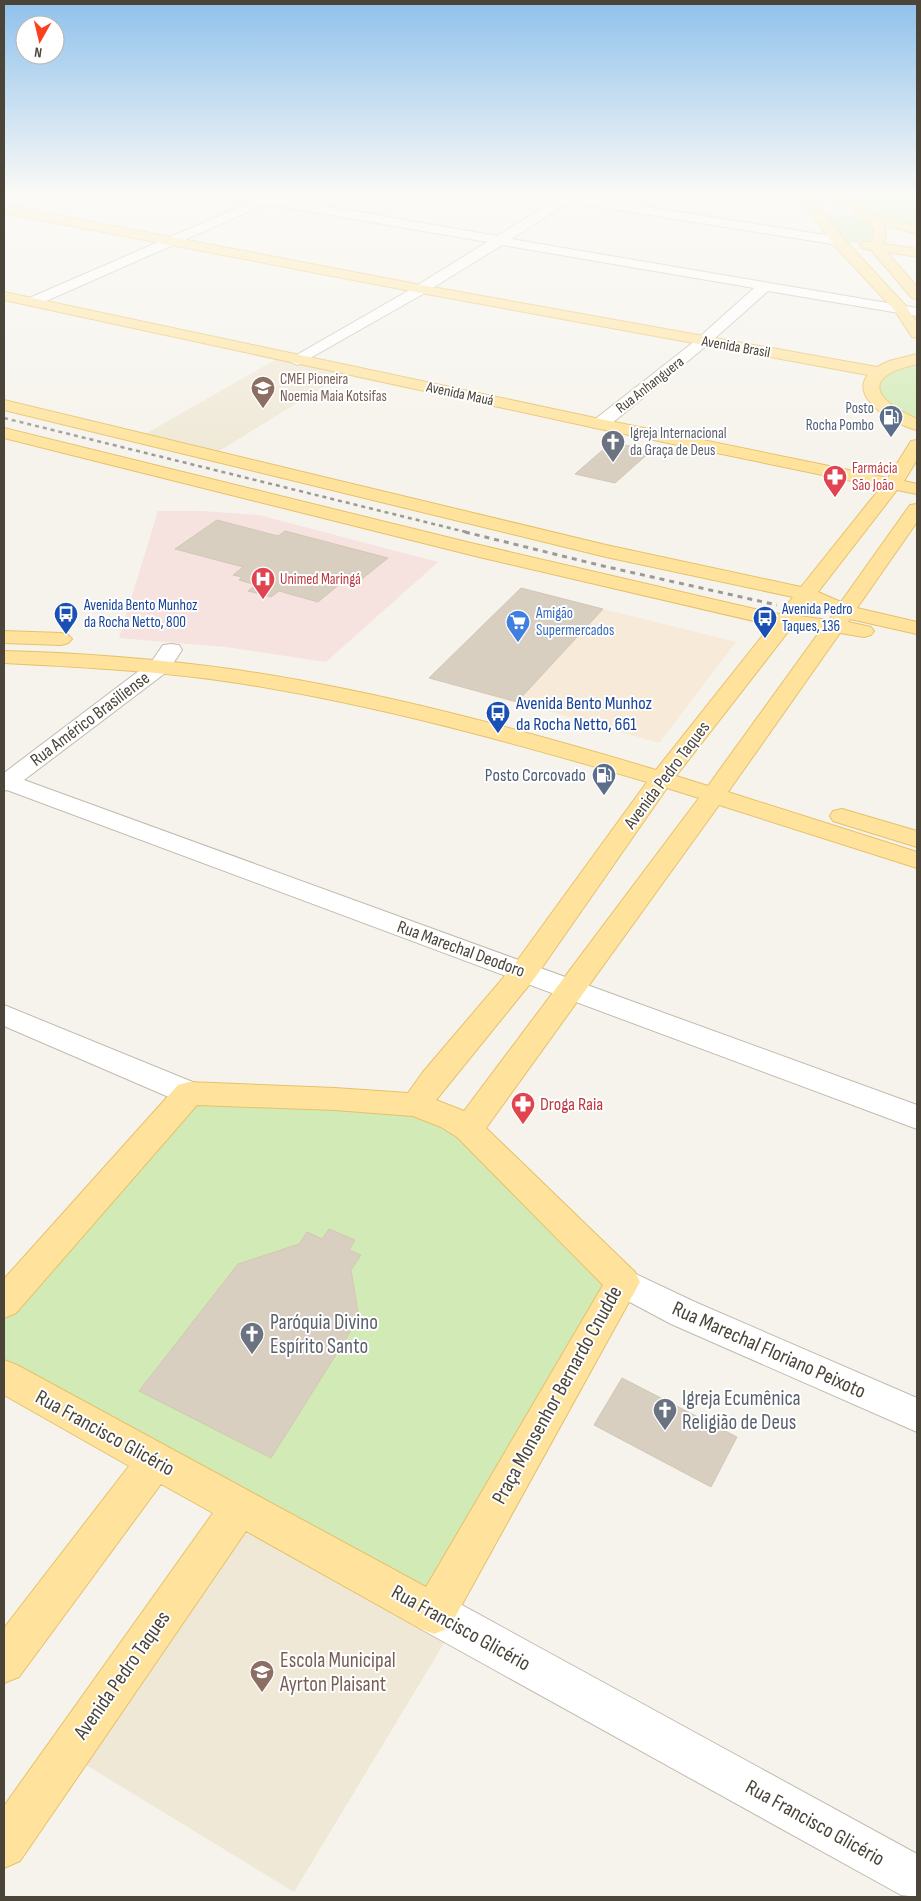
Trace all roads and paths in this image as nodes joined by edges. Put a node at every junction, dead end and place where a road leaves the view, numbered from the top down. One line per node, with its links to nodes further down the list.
1 (73, 285): 12 (street)
2 (345, 285): 13 (main road, Avenida Brasil)
3 (398, 285): 9 (main road, Avenida Brasil)
4 (428, 285): 9 (street)
5 (766, 285): 15 (street); 18 (street, Rua Anhanguera)
6 (878, 285): 15 (main road)
7 (908, 285): 10 (main road)
8 (4, 286): 12 (main road, Avenida Mauá)
9 (421, 289): 13 (street); 18 (main road, Avenida Brasil)
10 (917, 295)
11 (4, 296): 14 (main road, Avenida Mauá)
12 (48, 296): 14 (street); 19 (main road, Avenida Mauá)
13 (408, 297): 18 (main road, Avenida Brasil); 19 (street)
14 (32, 302): 21 (main road, Avenida Mauá)
15 (901, 309): 16 (street); 17 (main road)
16 (917, 312)
17 (917, 334)
18 (699, 346): 22 (main road, Avenida Brasil); 24 (street, Rua Anhanguera)
19 (314, 351): 21 (street); 24 (main road, Avenida Mauá)
20 (917, 359): 22 (main road)
21 (298, 360): 24 (main road, Avenida Mauá)
22 (874, 378): 25 (main road)
23 (4, 405): 31 (main road)
24 (606, 419): 28 (main road, Avenida Mauá)
25 (917, 425)
26 (4, 433): 33 (main road)
27 (917, 445): 28 (main road, Avenida Pedro Taques)
28 (904, 478): 29 (main road, Avenida Mauá); 31 (main road, Avenida Pedro Taques)
29 (917, 488)
30 (917, 509): 32 (main road)
31 (807, 594): 32 (main road); 33 (main road, Avenida Pedro Taques)
32 (841, 618): 33 (main road); 34 (main road); 36 (main road); 41 (main road)
33 (785, 622): 39 (main road, Avenida Pedro Taques)
34 (917, 628)
35 (4, 637): 38 (main road)
36 (917, 644)
37 (4, 657): 38 (main road)
38 (165, 658): 39 (main road); 40 (street, Rua Américo Brasiliense)
39 (667, 772): 41 (main road); 44 (main road, Avenida Pedro Taques)
40 (5, 782): 44 (street, Rua Marechal Deodoro)
41 (718, 788): 42 (main road); 45 (main road)
42 (902, 841): 43 (main road)
43 (917, 860)
44 (524, 972): 45 (street, Rua Marechal Deodoro); 48 (main road, Avenida Pedro Taques)
45 (572, 990): 49 (street, Rua Marechal Deodoro); 50 (main road)
46 (4, 1014): 47 (street)
47 (189, 1093): 48 (main road, Praça Monsenhor Bernardo Cnudde); 52 (main road)
48 (416, 1105): 50 (main road, Praça Monsenhor Bernardo Cnudde)
49 (917, 1117)
50 (468, 1129): 51 (main road, Praça Monsenhor Bernardo Cnudde)
51 (623, 1282): 54 (street, Rua Marechal Floriano Peixoto); 57 (main road, Praça Monsenhor Bernardo Cnudde)
52 (4, 1303)
53 (4, 1376): 55 (main road, Rua Francisco Glicério)
54 (917, 1416)
55 (155, 1462): 56 (main road, Rua Francisco Glicério); 58 (main road)
56 (241, 1506): 57 (main road, Rua Francisco Glicério); 59 (main road, Avenida Pedro Taques)
57 (434, 1613): 60 (street, Rua Francisco Glicério)
58 (4, 1662)
59 (4, 1845)
60 (917, 1879)

